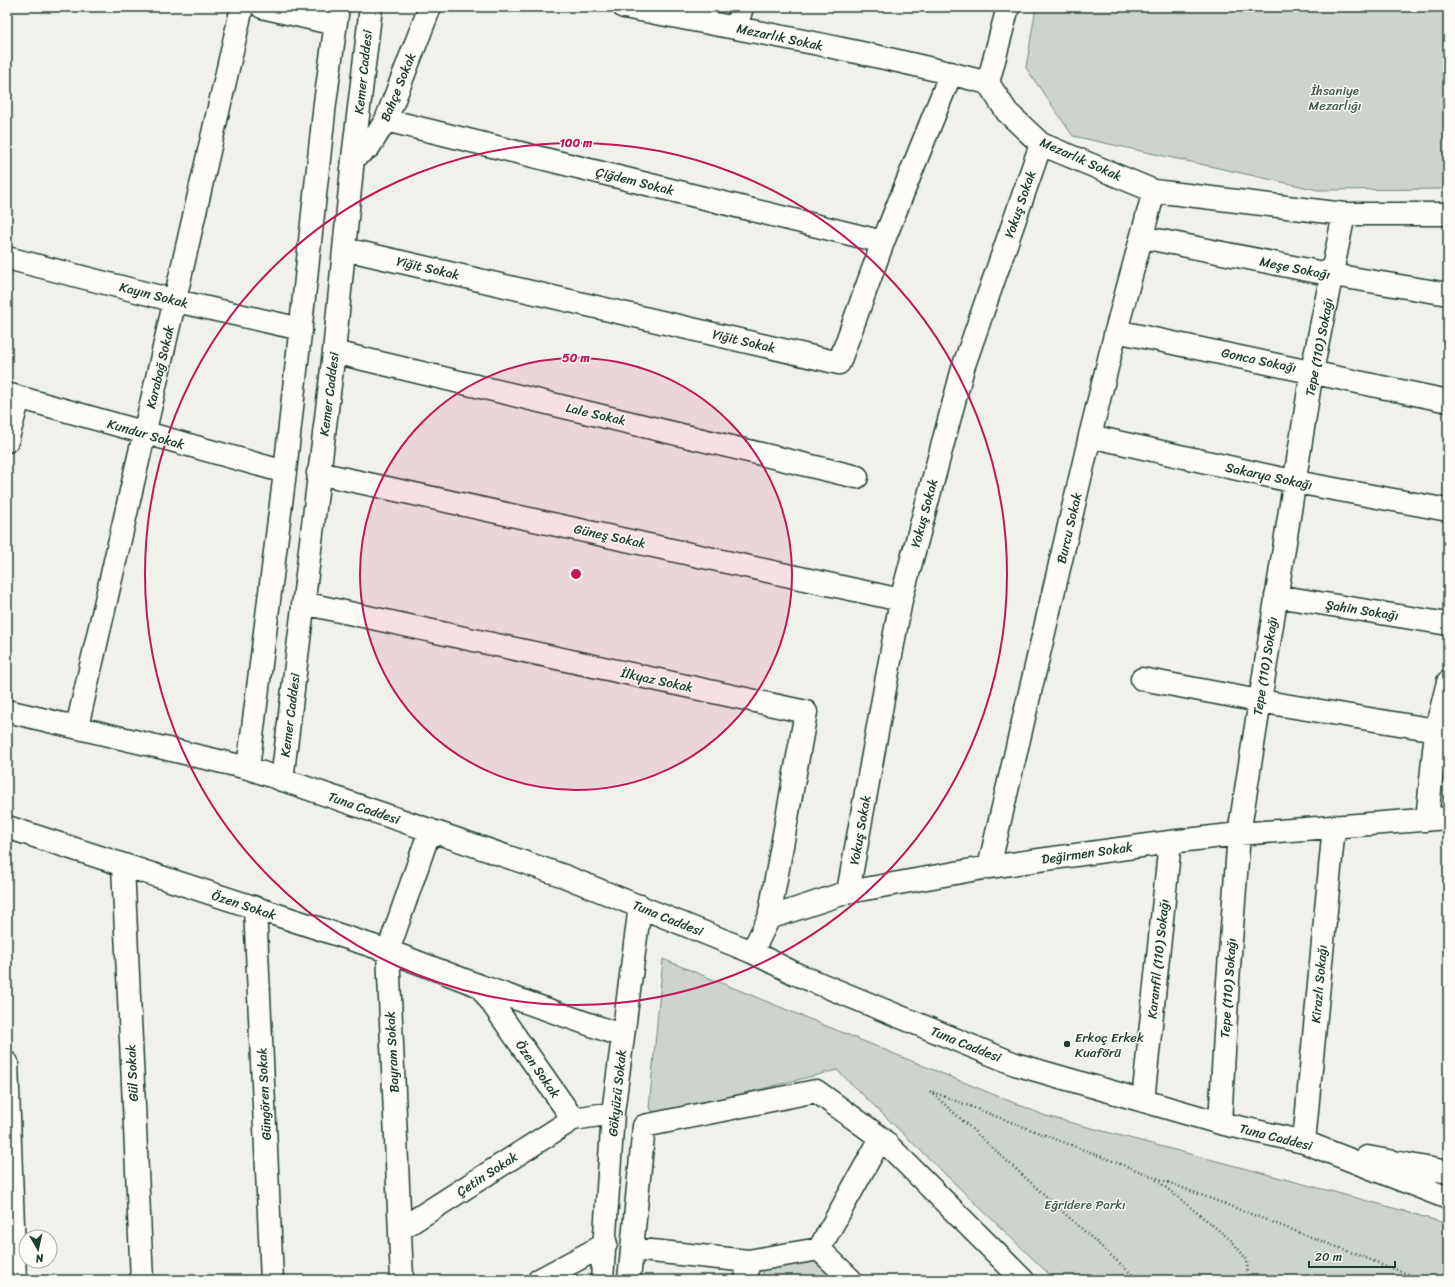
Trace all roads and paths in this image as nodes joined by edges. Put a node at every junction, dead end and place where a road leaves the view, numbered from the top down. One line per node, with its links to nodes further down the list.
1 (242, 7): 24 (street, Karabağ Sokak)
2 (262, 7): 8 (street)
3 (370, 7): 14 (street, Kemer Caddesi)
4 (430, 7): 12 (street, Bahçe Sokak)
5 (624, 7): 9 (street, Mezarlık Sokak)
6 (742, 7): 9 (street)
7 (1008, 7): 11 (street)
8 (336, 16): 25 (street)
9 (736, 28): 10 (street, Mezarlık Sokak)
10 (951, 73): 11 (street, Mezarlık Sokak); 19 (street, Yiğit Sokak)
11 (988, 83): 13 (street, Mezarlık Sokak)
12 (386, 120): 14 (street, Bahçe Sokak); 19 (street, Çiğdem Sokak)
13 (1041, 144): 15 (street, Mezarlık Sokak); 40 (street, Yokuş Sokak)
14 (352, 158): 20 (street, Kemer Caddesi)
15 (1154, 191): 16 (street, Mezarlık Sokak); 18 (street, Burcu Sokak)
16 (1344, 214): 17 (street, Mezarlık Sokak); 22 (street, Tepe (110) Sokağı)
17 (1448, 214)
18 (1142, 237): 22 (street, Meşe Sokağı); 26 (street, Burcu Sokak)
19 (883, 242): 20 (street, Yiğit Sokak)
20 (345, 249): 27 (street, Kemer Caddesi)
21 (7, 258): 24 (street, Kayın Sokak)
22 (1333, 275): 23 (street, Meşe Sokağı); 28 (street, Tepe (110) Sokağı)
23 (1448, 294)
24 (176, 301): 25 (street, Kayın Sokak); 31 (street, Karabağ Sokak)
25 (301, 329): 34 (street)
26 (1116, 331): 28 (street, Gonca Sokağı); 32 (street, Burcu Sokak)
27 (334, 352): 35 (street, Kemer Caddesi); 36 (street, Lale Sokak)
28 (1312, 371): 30 (street, Gonca Sokağı); 37 (street, Tepe (110) Sokağı)
29 (13, 396): 31 (street, Kundur Sokak); 33 (street)
30 (1448, 401)
31 (145, 434): 34 (street, Kundur Sokak); 47 (street, Karabağ Sokak)
32 (1090, 436): 37 (street, Sakarya Sokağı); 58 (street, Burcu Sokak)
33 (7, 441)
34 (285, 472): 49 (street)
35 (318, 473): 40 (street, Güneş Sokak); 41 (street, Kemer Caddesi)
36 (857, 476)
37 (1296, 482): 38 (street, Sakarya Sokağı); 39 (street, Tepe (110) Sokağı)
38 (1448, 510)
39 (1276, 596): 42 (street, Şahin Sokağı); 45 (street, Tepe (110) Sokağı)
40 (901, 600): 59 (street, Yokuş Sokak)
41 (303, 603): 50 (street, Kemer Caddesi); 62 (street, İlkyaz Sokak)
42 (1448, 624)
43 (1142, 679): 45 (street)
44 (1448, 682): 48 (street)
45 (1259, 702): 48 (street); 55 (street, Tepe (110) Sokağı)
46 (7, 711): 47 (street, Tuna Caddesi)
47 (77, 727): 49 (street, Tuna Caddesi)
48 (1436, 730): 51 (street)
49 (248, 768): 50 (street, Tuna Caddesi)
50 (282, 780): 54 (street, Tuna Caddesi)
51 (1438, 819): 52 (street, Değirmen Sokak)
52 (1334, 826): 55 (street, Değirmen Sokak); 73 (street, Kirazlı Sokağı)
53 (7, 827): 57 (street, Özen Sokak)
54 (430, 830): 60 (street, Tuna Caddesi); 63 (street, Bayram Sokak)
55 (1239, 834): 56 (street, Değirmen Sokak); 71 (street, Tepe (110) Sokağı)
56 (1170, 842): 58 (street, Değirmen Sokak); 68 (street, Karanfil (110) Sokağı)
57 (123, 866): 61 (street, Özen Sokak); 83 (street, Gül Sokak)
58 (989, 867): 59 (street, Değirmen Sokak)
59 (848, 892): 62 (street, Değirmen Sokak)
60 (640, 906): 64 (street, Tuna Caddesi); 66 (street, Gökyüzü Sokak)
61 (255, 908): 63 (street, Özen Sokak); 84 (street, Güngören Sokak)
62 (769, 918): 64 (street)
63 (388, 951): 65 (street, Özen Sokak); 77 (street, Bayram Sokak)
64 (752, 952): 68 (street, Tuna Caddesi)
65 (480, 986): 66 (street, Özen Sokak); 70 (street, Özen Sokak)
66 (623, 1036): 69 (street, Gökyüzü Sokak)
67 (7, 1063): 82 (street)
68 (1143, 1101): 71 (street, Tuna Caddesi)
69 (613, 1113): 70 (street); 78 (street, Gökyüzü Sokak)
70 (573, 1119): 77 (street, Çetin Sokak)
71 (1220, 1123): 73 (street, Tuna Caddesi)
72 (881, 1138): 79 (street); 80 (street); 90 (street)
73 (1312, 1145): 74 (street, Tuna Caddesi); 76 (street, Tuna Caddesi)
74 (1448, 1172)
75 (1150, 1175): 91 (path); 92 (path); 93 (path)
76 (1448, 1198)
77 (401, 1229): 85 (street, Bayram Sokak)
78 (606, 1244): 86 (street); 87 (street, Gökyüzü Sokak)
79 (632, 1249): 81 (street); 88 (street)
80 (819, 1249): 81 (street); 89 (street)
81 (747, 1270)
82 (15, 1280)
83 (142, 1280)
84 (272, 1280)
85 (402, 1280)
86 (539, 1280)
87 (602, 1280)
88 (629, 1280)
89 (851, 1280)
90 (1023, 1280)
91 (1138, 1280)
92 (1248, 1280)
93 (1423, 1280)

